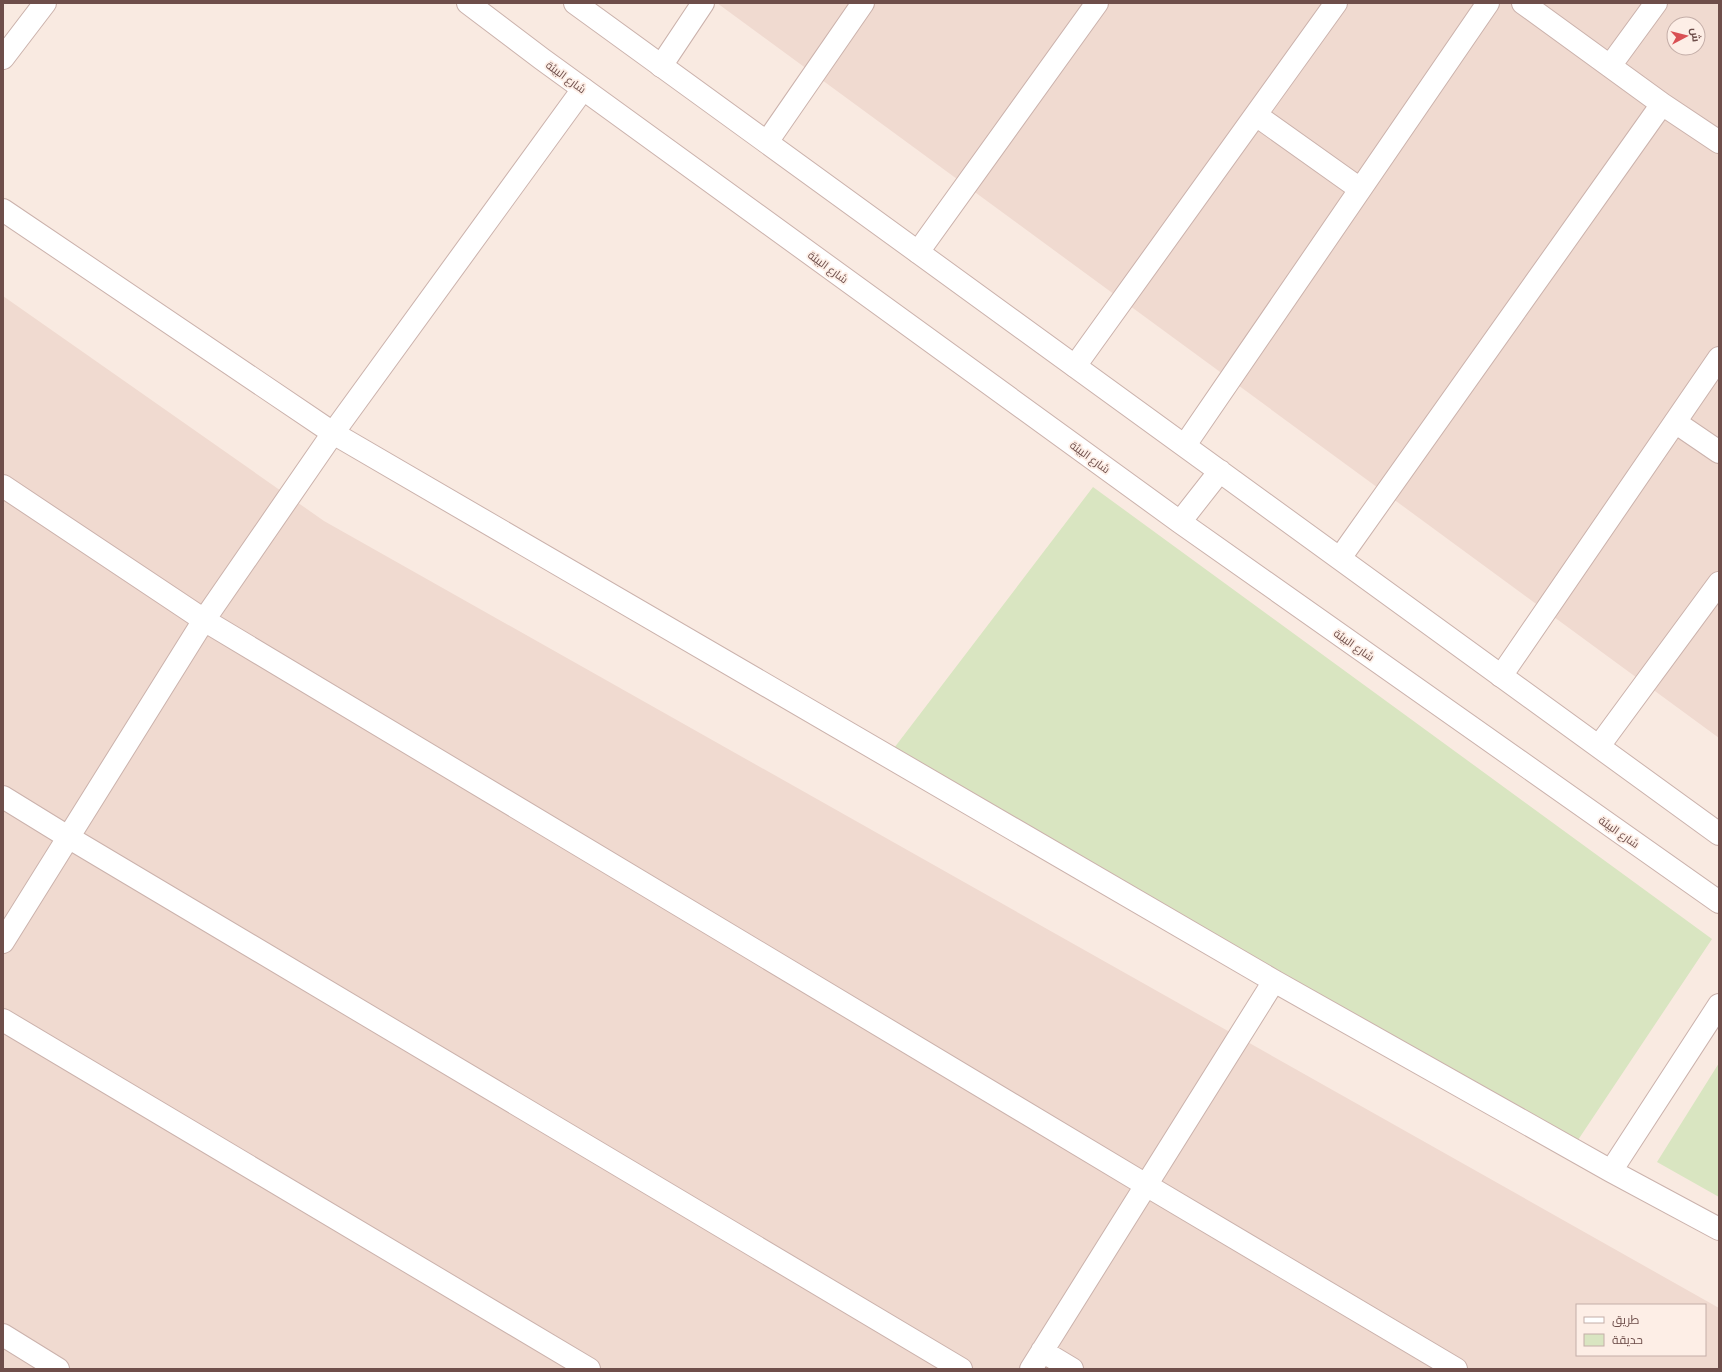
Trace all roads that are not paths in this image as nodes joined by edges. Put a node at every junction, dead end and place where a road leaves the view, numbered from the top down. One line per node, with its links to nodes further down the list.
1 (45, 3): 11 (street)
2 (468, 3): 14 (street, شارع البيئة)
3 (575, 3): 12 (street)
4 (703, 3): 12 (street)
5 (863, 3): 17 (street)
6 (1097, 3): 21 (street)
7 (1336, 3): 16 (street)
8 (1488, 3): 19 (street)
9 (1523, 3): 13 (street)
10 (1656, 3): 13 (street)
11 (3, 58)
12 (662, 66): 17 (street)
13 (1610, 66): 15 (street)
14 (583, 89): 25 (street); 30 (street, شارع البيئة)
15 (1662, 104): 18 (street); 31 (street)
16 (1256, 115): 19 (street); 23 (street)
17 (767, 142): 21 (street)
18 (1719, 142)
19 (1360, 189): 26 (street)
20 (3, 210): 25 (street)
21 (918, 252): 23 (street)
22 (1719, 358): 24 (street)
23 (1075, 366): 26 (street)
24 (1675, 422): 27 (street); 34 (street)
25 (334, 433): 33 (street); 41 (street)
26 (1185, 445): 28 (street)
27 (1719, 452)
28 (1220, 471): 30 (street); 31 (street)
29 (3, 486): 33 (street)
30 (1180, 522): 39 (street, شارع البيئة)
31 (1340, 558): 34 (street)
32 (1719, 583): 35 (street)
33 (204, 620): 38 (street); 45 (street)
34 (1501, 676): 35 (street)
35 (1599, 746): 37 (street)
36 (3, 797): 38 (street)
37 (1719, 834)
38 (68, 837): 40 (street); 51 (street)
39 (1719, 902)
40 (3, 942)
41 (1274, 981): 44 (street); 45 (street)
42 (1719, 1005): 44 (street)
43 (3, 1020): 50 (street)
44 (1611, 1171): 46 (street)
45 (1146, 1185): 48 (street); 54 (street)
46 (1719, 1229)
47 (3, 1335): 49 (street)
48 (1042, 1350): 52 (street); 53 (street)
49 (58, 1369)
50 (589, 1369)
51 (961, 1369)
52 (1031, 1369)
53 (1072, 1369)
54 (1456, 1369)

